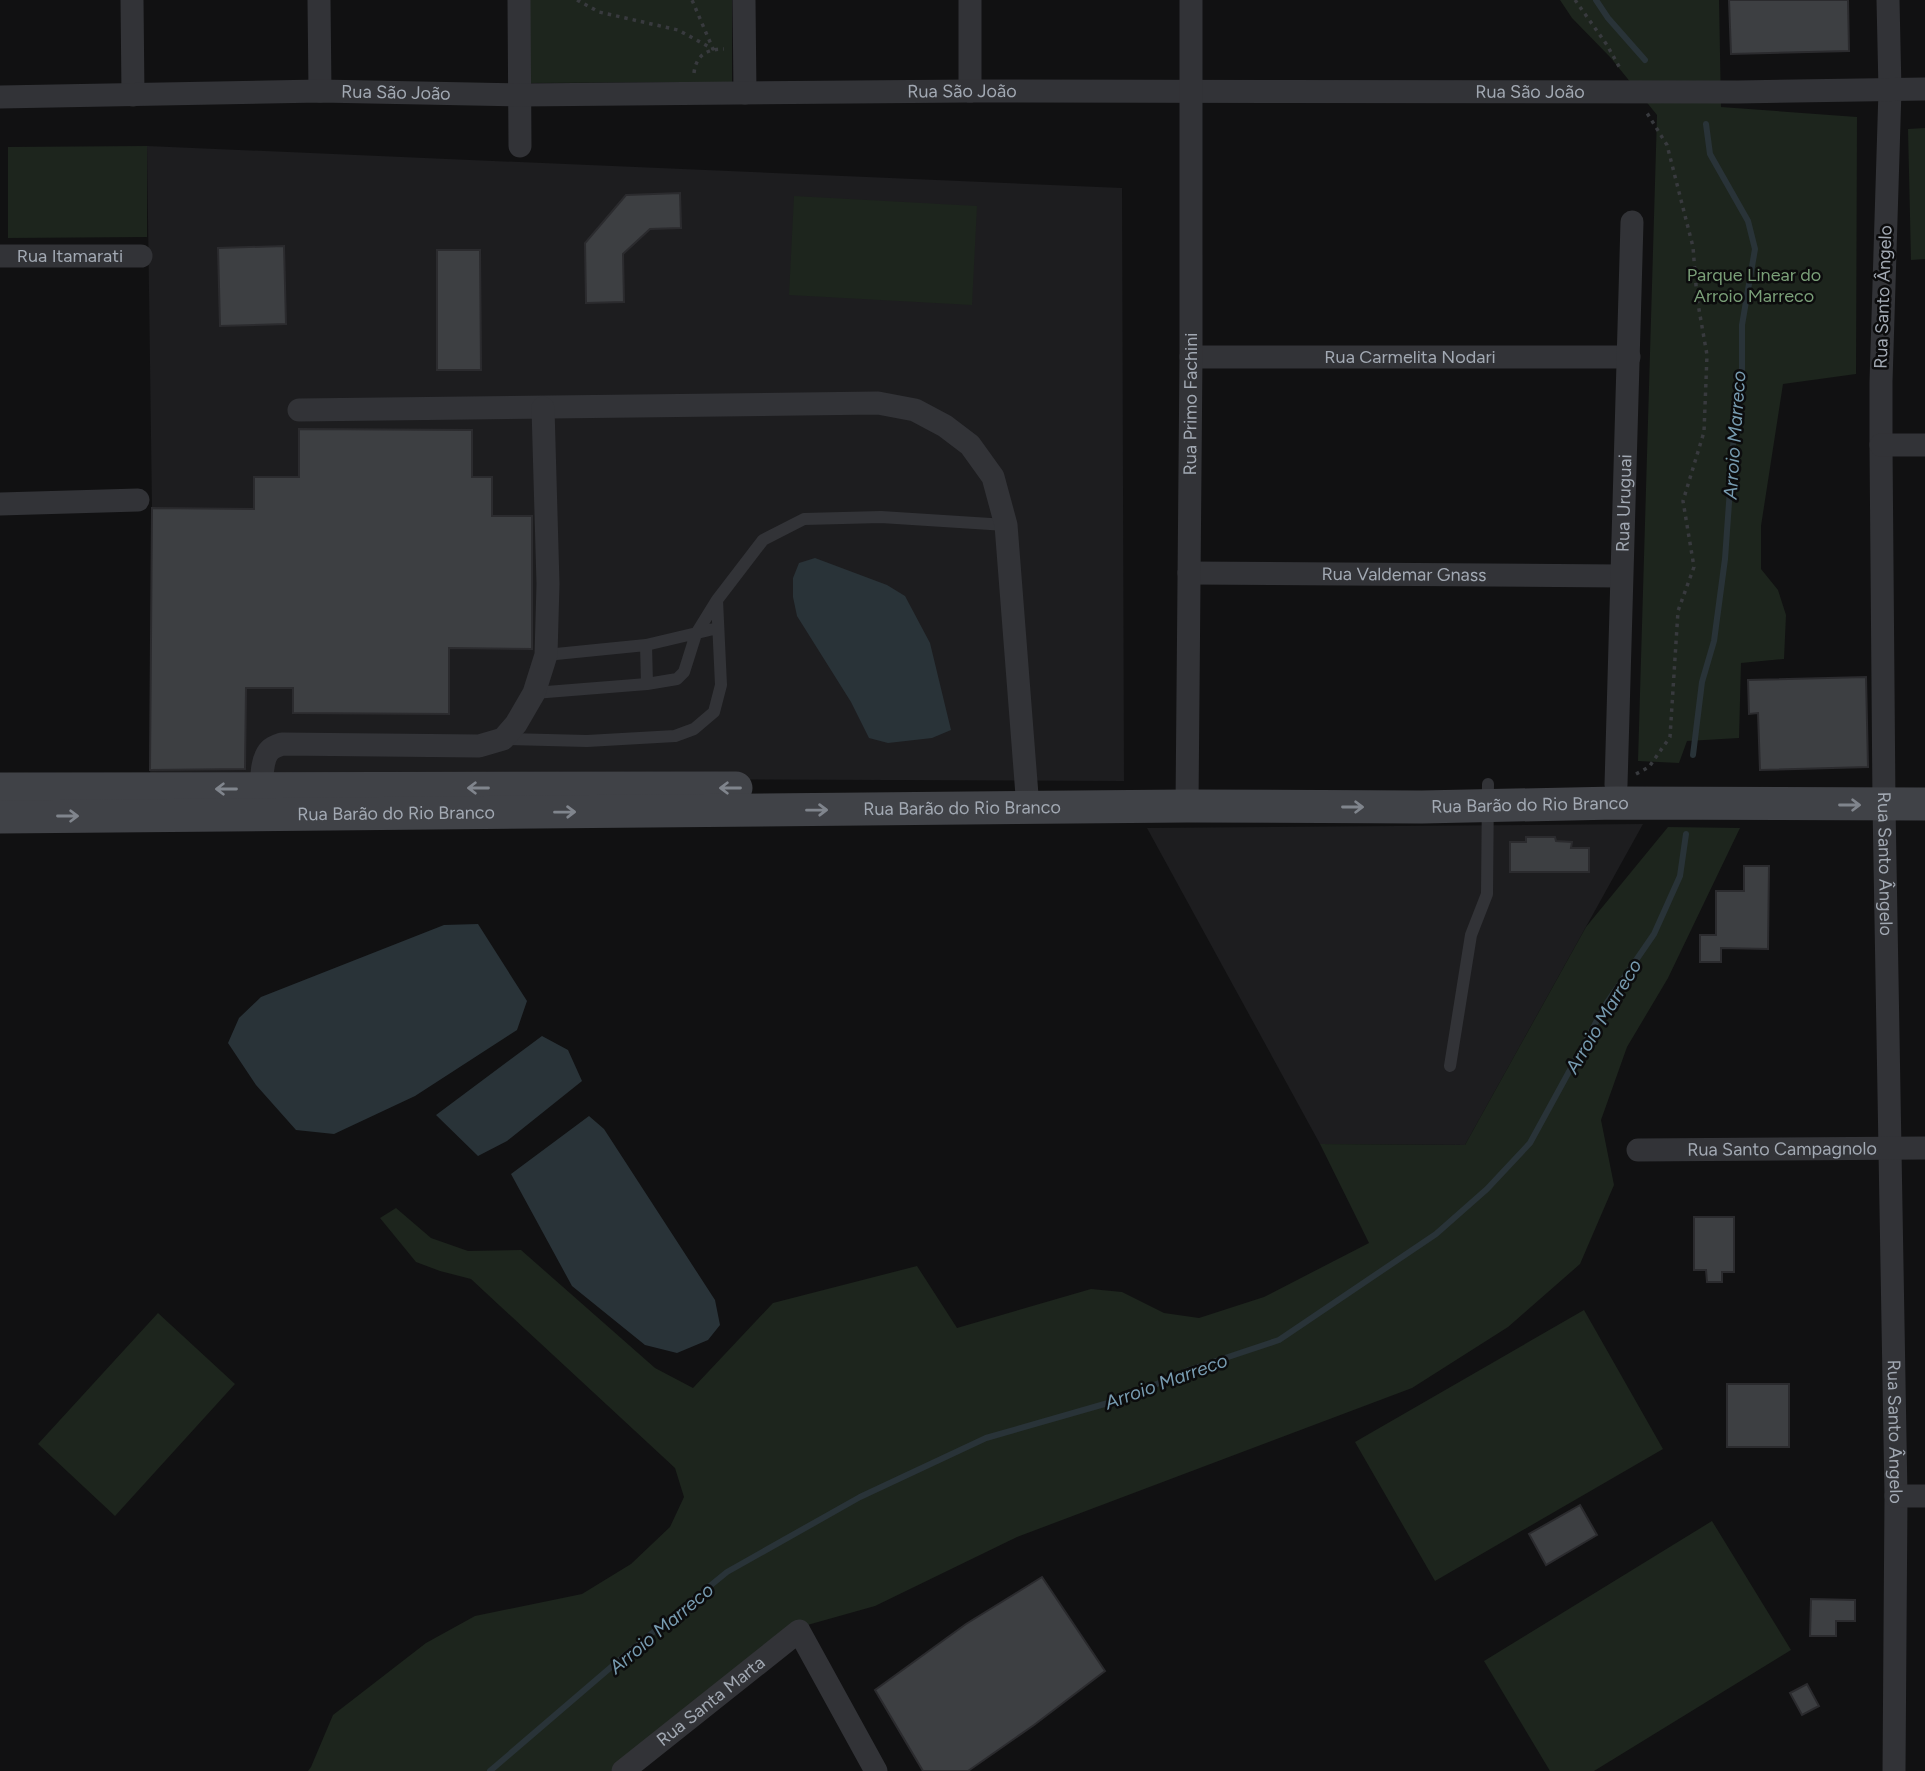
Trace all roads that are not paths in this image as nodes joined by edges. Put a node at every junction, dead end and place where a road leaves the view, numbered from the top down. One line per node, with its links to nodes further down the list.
1 (132, 0): 14 (street)
2 (319, 0): 10 (street)
3 (519, 0): 15 (street)
4 (744, 0): 13 (street)
5 (970, 0): 11 (street)
6 (1192, 0): 12 (street, Rua Primo Fachini)
7 (1888, 0): 9 (street, Rua Santo Ângelo)
8 (1925, 89): 9 (street, Rua São João)
9 (1889, 90): 12 (street, Rua São João); 25 (street, Rua Santo Ângelo)
10 (320, 91): 14 (street, Rua São João); 15 (street, Rua São João)
11 (970, 91): 12 (street, Rua São João); 13 (street, Rua São João)
12 (1192, 92): 21 (street, Rua Primo Fachini)
13 (745, 93): 15 (street, Rua São João)
14 (133, 94): 16 (street, Rua São João)
15 (520, 94): 17 (street)
16 (0, 97)
17 (520, 146)
18 (1632, 222): 22 (street, Rua Uruguai)
19 (0, 256): 20 (street, Rua Itamarati)
20 (141, 256)
21 (1191, 357): 22 (street, Rua Carmelita Nodari); 30 (street, Rua Primo Fachini)
22 (1629, 357): 31 (street, Rua Uruguai)
23 (543, 408): 24 (street); 29 (street); 36 (street)
24 (299, 410)
25 (1881, 445): 26 (street); 44 (street, Rua Santo Ângelo)
26 (1925, 445)
27 (138, 500): 28 (street)
28 (0, 504)
29 (1006, 525): 32 (lane); 47 (street)
30 (1188, 573): 31 (street, Rua Valdemar Gnass); 46 (street, Rua Primo Fachini)
31 (1621, 576): 41 (street, Rua Uruguai)
32 (717, 600): 33 (lane); 34 (lane)
33 (718, 628): 34 (lane); 39 (lane)
34 (696, 634): 35 (lane); 37 (lane)
35 (646, 645): 36 (lane); 37 (lane)
36 (546, 655): 38 (street)
37 (648, 684): 38 (lane)
38 (534, 693): 39 (street)
39 (503, 739): 48 (street)
40 (1925, 783): 44 (main road, Rua Barão do Rio Branco)
41 (1616, 785): 43 (main road, Rua Barão do Rio Branco); 45 (main road, Rua Barão do Rio Branco)
42 (0, 789): 48 (main road, Rua Barão do Rio Branco, one-way to 42)
43 (1755, 794): 44 (main road, Rua Barão do Rio Branco); 45 (main road, Rua Barão do Rio Branco)
44 (1884, 794): 49 (main road, Rua Barão do Rio Branco); 52 (street, Rua Santo Ângelo)
45 (1488, 795): 46 (main road, Rua Barão do Rio Branco); 51 (lane)
46 (1186, 796): 47 (main road, Rua Barão do Rio Branco)
47 (1027, 797): 48 (main road, Rua Barão do Rio Branco)
48 (262, 802): 50 (main road, Rua Barão do Rio Branco, one-way to 48)
49 (1925, 804)
50 (0, 817)
51 (1450, 1066)
52 (1891, 1149): 53 (street, Rua Santo Campagnolo); 54 (street, Rua Santo Campagnolo); 55 (street, Rua Santo Ângelo)
53 (1925, 1149)
54 (1637, 1150)
55 (1896, 1496): 56 (street); 57 (street, Rua Santo Ângelo)
56 (1925, 1496)
57 (1894, 1728): 60 (street); 61 (street)
58 (623, 1771): 59 (street, Rua Santa Marta)
59 (876, 1771)
60 (1883, 1771)
61 (1894, 1771)

